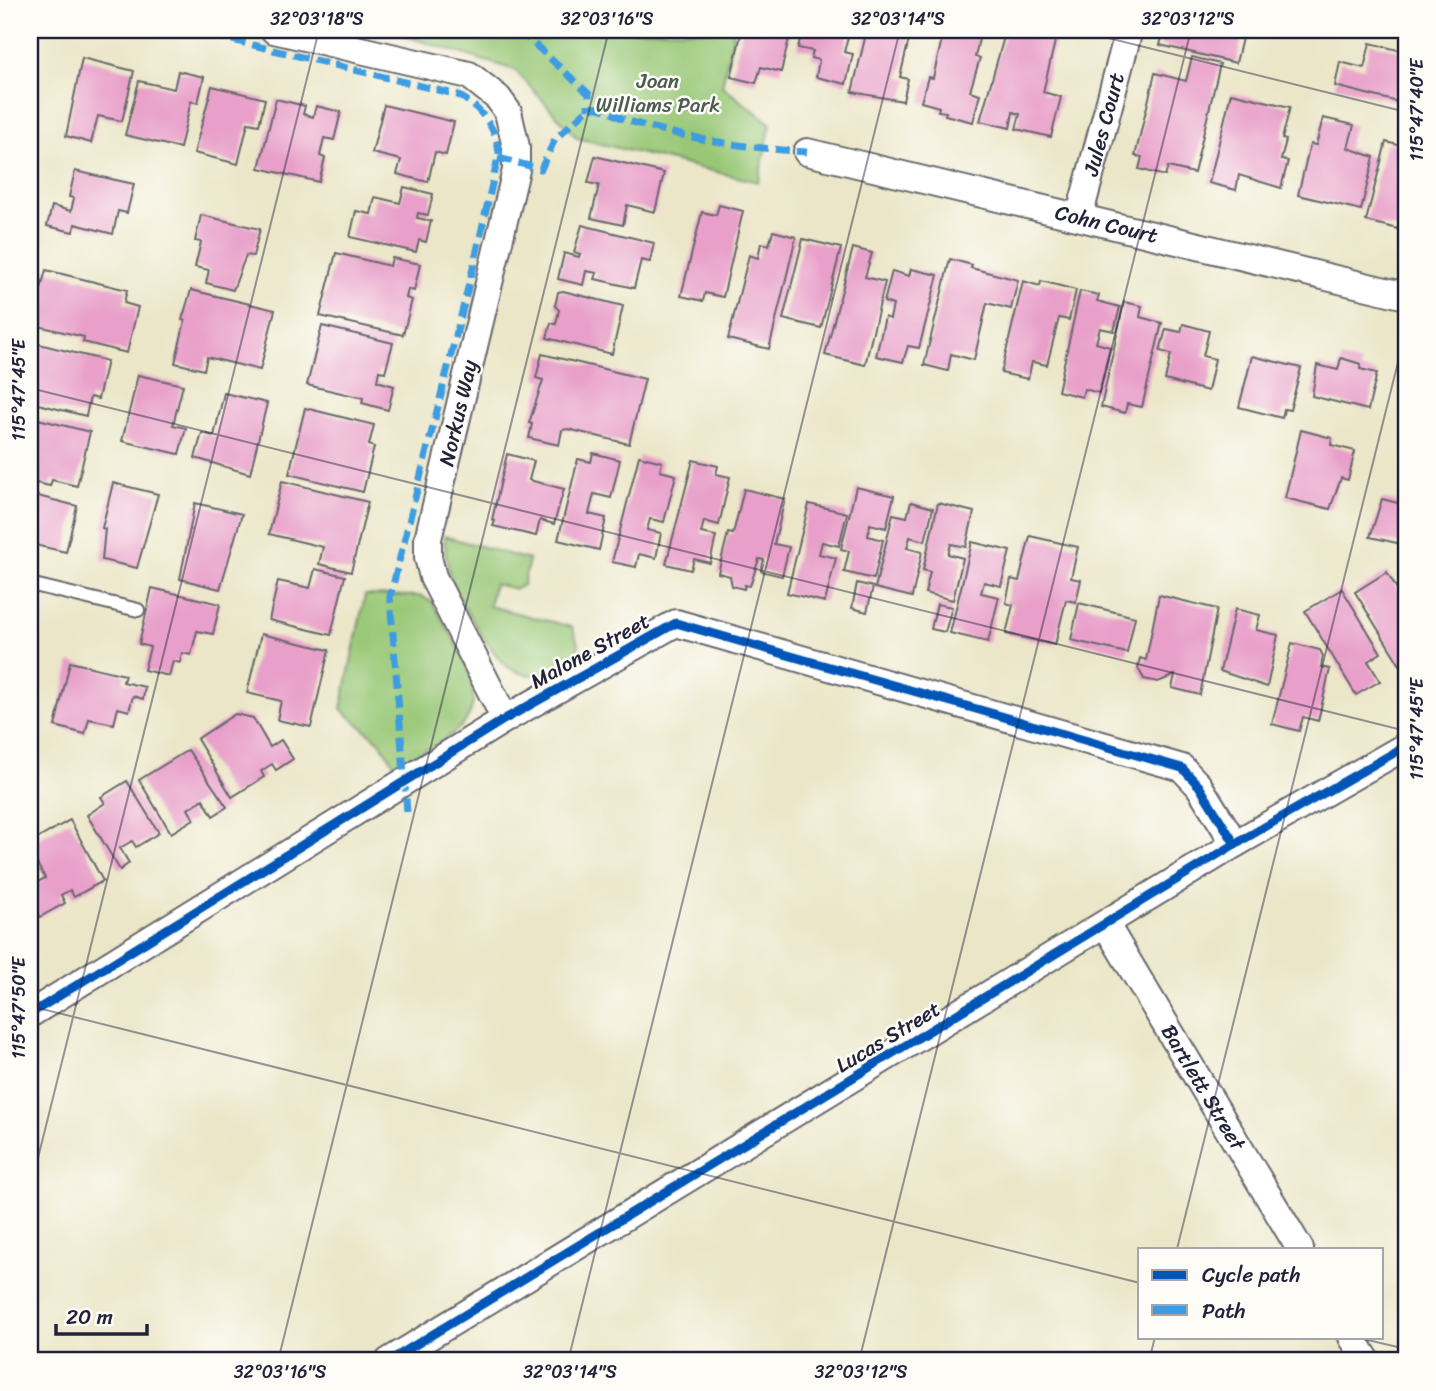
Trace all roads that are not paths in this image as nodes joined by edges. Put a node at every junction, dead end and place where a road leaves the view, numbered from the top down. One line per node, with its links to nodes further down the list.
1 (274, 30): 8 (street, Norkus Way)
2 (1129, 30): 4 (street, Jules Court)
3 (807, 152): 4 (street, Cohn Court)
4 (1079, 217): 5 (street, Cohn Court)
5 (1406, 296)
6 (30, 584): 7 (lane)
7 (138, 610)
8 (505, 719): 10 (street, Malone Street); 12 (street, Malone Street)
9 (1406, 746): 10 (street, Lucas Street)
10 (1235, 844): 11 (street, Lucas Street)
11 (1106, 925): 13 (street, Bartlett Street); 14 (street, Lucas Street)
12 (30, 1014)
13 (1299, 1248)
14 (389, 1361)

